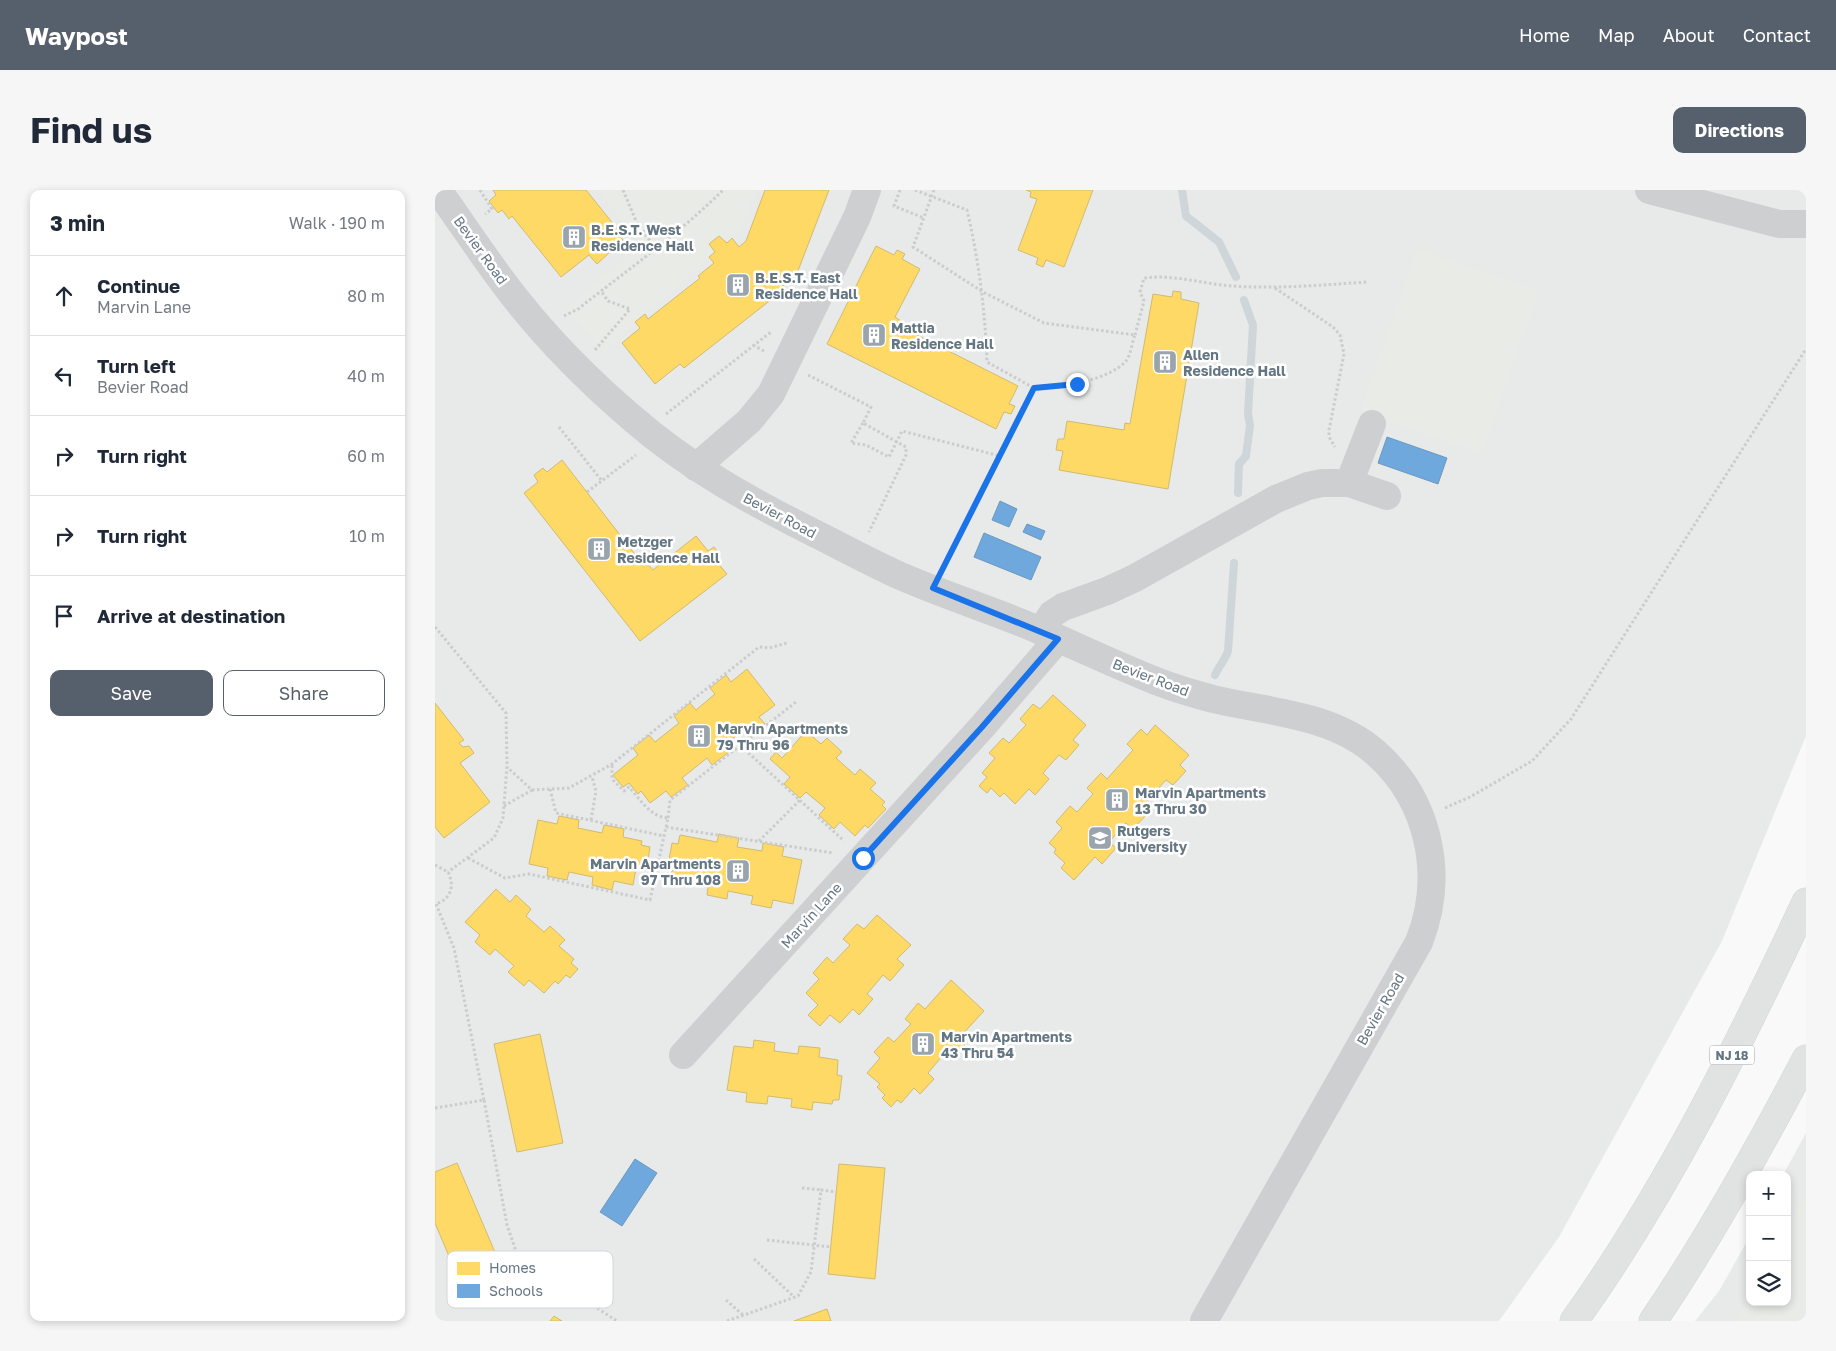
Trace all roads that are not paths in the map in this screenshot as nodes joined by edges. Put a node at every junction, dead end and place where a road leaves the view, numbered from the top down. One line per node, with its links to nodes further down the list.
1 (438, 190): 6 (street, Bevier Road)
2 (867, 190): 6 (street)
3 (1649, 190): 4 (street)
4 (1806, 224)
5 (1372, 424): 7 (street)
6 (696, 467): 9 (street, Bevier Road)
7 (1354, 472): 8 (street, Marvin Lane); 9 (street, Marvin Lane)
8 (1387, 496)
9 (1050, 635): 11 (street, Marvin Lane); 13 (street, Bevier Road)
10 (1806, 902): 14 (highway, NJ 18)
11 (683, 1055)
12 (1806, 1059): 15 (highway)
13 (1203, 1321)
14 (1574, 1321)
15 (1653, 1321)

